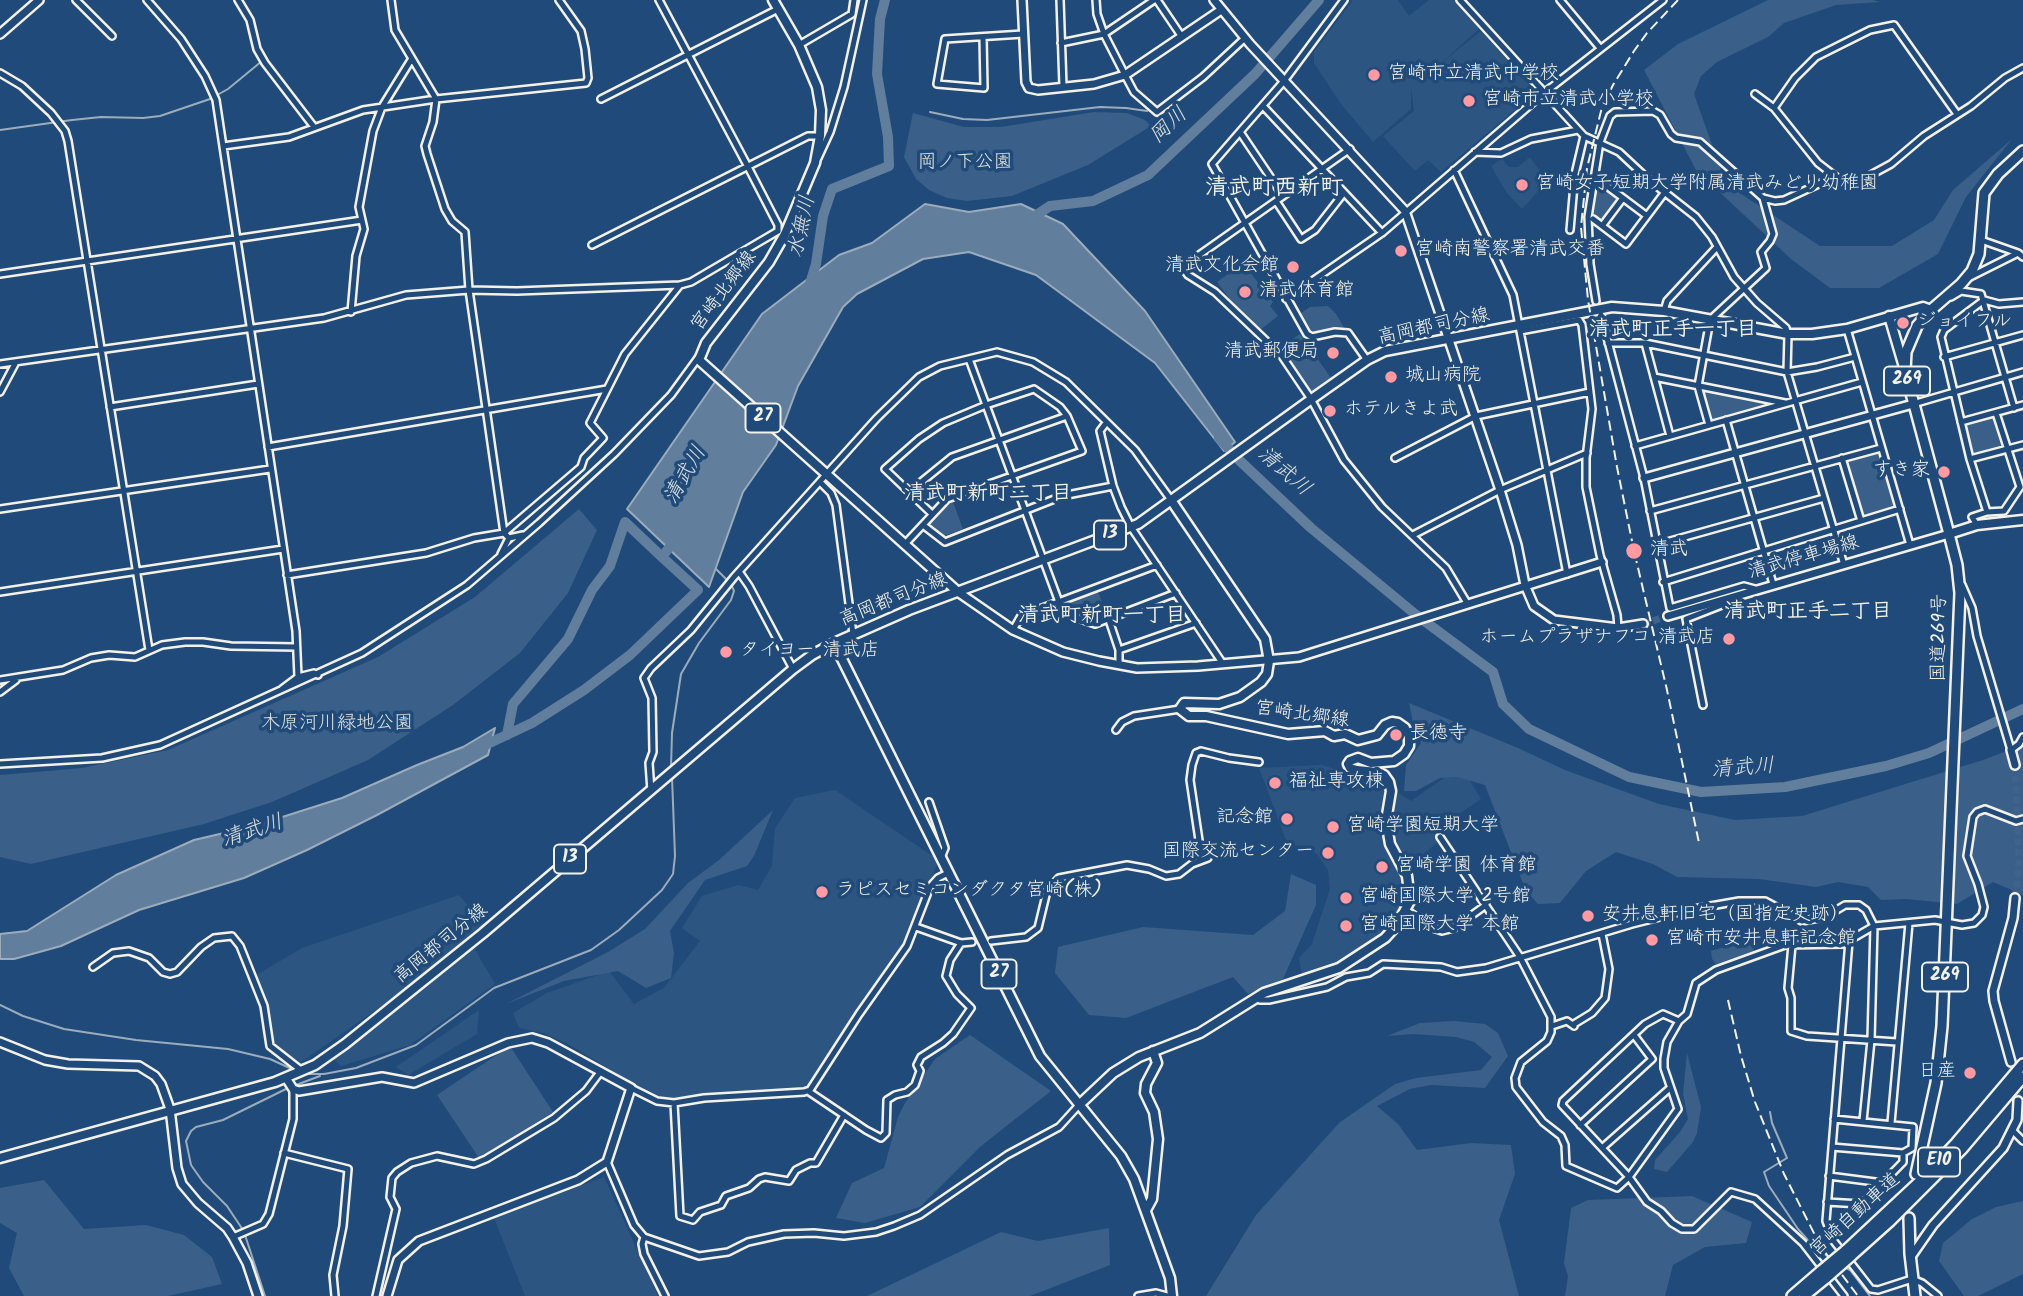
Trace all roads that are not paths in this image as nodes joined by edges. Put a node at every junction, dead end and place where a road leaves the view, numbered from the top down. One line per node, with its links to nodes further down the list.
1 (39, 0): 22 (street)
2 (76, 0): 25 (street)
3 (148, 0): 53 (street)
4 (238, 0): 47 (street)
5 (391, 0): 33 (street)
6 (559, 0): 41 (street)
7 (659, 0): 32 (street)
8 (773, 0): 20 (main road, 宮崎北郷線)
9 (854, 0): 30 (street)
10 (863, 0): 57 (street)
11 (1022, 0): 23 (street)
12 (1060, 0): 29 (street)
13 (1096, 0): 24 (street)
14 (1155, 0): 24 (street); 27 (street)
15 (1214, 0): 21 (street)
16 (1344, 0): 37 (street)
17 (1460, 0): 39 (street)
18 (1560, 0): 31 (street)
19 (1663, 0): 31 (street)
20 (778, 9): 30 (main road, 宮崎北郷線); 32 (street)
21 (1221, 10): 27 (street); 28 (street)
22 (0, 34)
23 (1023, 34): 26 (street); 38 (street)
24 (1104, 34): 29 (street); 36 (street)
25 (112, 36)
26 (983, 37): 26 (street)
27 (1182, 37): 36 (street)
28 (1247, 41): 36 (street); 37 (street)
29 (1061, 43): 38 (street)
30 (799, 45): 50 (main road, 宮崎北郷線)
31 (1600, 48): 39 (street)
32 (687, 54): 42 (street); 58 (street)
33 (411, 60): 41 (street); 44 (street)
34 (2023, 68): 46 (street)
35 (0, 74): 83 (street)
36 (1125, 75): 38 (street)
37 (1282, 79): 43 (street); 54 (street)
38 (1063, 86)
39 (1544, 93): 48 (street); 56 (street)
40 (1755, 94): 45 (street)
41 (436, 99): 44 (street); 88 (street)
42 (601, 99)
43 (1263, 106): 49 (street); 59 (street)
44 (382, 107): 47 (street); 72 (street)
45 (1774, 108): 46 (street); 61 (street)
46 (1957, 114): 61 (street)
47 (314, 127): 53 (street)
48 (1578, 130): 51 (street); 56 (street)
49 (1240, 132): 65 (street); 73 (street)
50 (821, 136): 57 (main road, 宮崎北郷線); 58 (street)
51 (1584, 136): 52 (street); 75 (street)
52 (1600, 142): 63 (street); 67 (street); 91 (street)
53 (223, 146): 78 (street)
54 (1350, 149): 59 (street); 69 (street)
55 (2023, 151): 79 (highway, 国道269号 / 269)
56 (1475, 152): 60 (street)
57 (815, 163): 76 (main road, 宮崎北郷線)
58 (748, 167): 76 (street); 80 (street)
59 (1321, 170): 64 (street); 65 (street)
60 (1454, 170): 69 (street); 99 (street)
61 (1834, 177): 67 (street)
62 (1599, 180): 66 (street)
63 (1665, 192): 70 (street); 81 (street)
64 (1343, 194): 68 (street); 77 (street)
65 (1283, 196): 68 (street)
66 (1623, 198): 70 (street); 74 (street)
67 (1763, 198): 87 (street)
68 (1276, 201): 73 (street)
69 (1405, 211): 77 (street); 104 (street)
70 (1647, 216): 74 (street)
71 (1593, 219): 74 (street)
72 (362, 220): 78 (street); 94 (street)
73 (1244, 223): 89 (street); 129 (street)
74 (1602, 226)
75 (1570, 230)
76 (782, 232): 86 (street); 112 (main road, 宮崎北郷線)
77 (1382, 233): 89 (street)
78 (236, 237): 83 (street); 100 (street)
79 (1981, 240): 82 (street); 85 (highway, 国道269号 / 269)
80 (592, 245)
81 (1717, 247): 87 (street); 95 (street)
82 (2021, 255): 85 (street)
83 (86, 261): 84 (street); 108 (street)
84 (0, 274)
85 (1965, 280): 93 (highway, 国道269号 / 269)
86 (680, 285): 88 (street); 125 (street)
87 (1743, 288): 98 (street); 102 (street)
88 (469, 290): 94 (street); 138 (street)
89 (1286, 299): 114 (street)
90 (1984, 300): 92 (street); 93 (street); 105 (street); 111 (street)
91 (1596, 301)
92 (2023, 302)
93 (1931, 310): 97 (main road, 高岡都司分線 / 13); 117 (highway, 国道269号 / 269)
94 (351, 312): 100 (street)
95 (1664, 312): 98 (main road, 高岡都司分線 / 13); 99 (main road, 高岡都司分線 / 13)
96 (1601, 314): 107 (street)
97 (1889, 316): 101 (main road, 高岡都司分線 / 13); 117 (main road)
98 (1710, 320): 102 (main road, 高岡都司分線 / 13); 109 (street)
99 (1520, 328): 104 (main road, 高岡都司分線 / 13); 127 (street); 131 (street)
100 (249, 329): 108 (street); 123 (street)
101 (1847, 329): 102 (main road, 高岡都司分線 / 13); 110 (street)
102 (1788, 334): 118 (street)
103 (2023, 335): 105 (street)
104 (1448, 338): 114 (main road, 高岡都司分線 / 13); 142 (street)
105 (1996, 342): 111 (street); 121 (street)
106 (1645, 343): 107 (street); 109 (street); 120 (street)
107 (1608, 344): 151 (street)
108 (101, 350): 115 (street); 136 (street)
109 (1704, 356): 118 (street); 124 (street)
110 (1855, 357): 118 (street); 122 (street)
111 (1944, 357): 128 (street)
112 (700, 358): 163 (main road, 宮崎北郷線 / 27); 188 (street)
113 (969, 359): 134 (street); 145 (street); 163 (street)
114 (1367, 360): 129 (main road, 高岡都司分線 / 13)
115 (16, 362): 116 (street); 126 (street)
116 (0, 364)
117 (1905, 371): 133 (highway, 国道269号 / 269)
118 (1787, 372): 130 (street)
119 (2023, 372): 121 (street)
120 (1654, 377): 124 (street); 148 (street)
121 (2006, 377): 128 (street); 137 (street)
122 (1862, 382): 130 (street); 140 (street)
123 (258, 384): 136 (street); 152 (street)
124 (1698, 386): 132 (street); 146 (street)
125 (607, 389): 138 (street); 191 (street)
126 (0, 392)
127 (1590, 392): 131 (street); 155 (street)
128 (1953, 392): 133 (street); 144 (street)
129 (1309, 401): 174 (main road, 高岡都司分線 / 13); 190 (street)
130 (1795, 401): 132 (street); 147 (street)
131 (1534, 404): 142 (street); 162 (street)
132 (1786, 404): 143 (street)
133 (1913, 404): 140 (street); 189 (highway, 国道269号 / 269)
134 (986, 405): 141 (street); 149 (street); 172 (street)
135 (2023, 405): 137 (street)
136 (110, 407): 171 (street)
137 (2014, 408): 139 (street)
138 (487, 410): 152 (street); 191 (street)
139 (1996, 413): 144 (street); 154 (street)
140 (1872, 415): 147 (street); 153 (street)
141 (1067, 416): 149 (street); 164 (street)
142 (1476, 416): 157 (street); 170 (street)
143 (1726, 420): 146 (street); 156 (street)
144 (1961, 422): 159 (street)
145 (1107, 423): 168 (street); 174 (street)
146 (1709, 425): 148 (street)
147 (1805, 433): 156 (street); 160 (street)
148 (1670, 436): 151 (street)
149 (999, 440): 164 (street); 172 (street)
150 (2023, 445): 154 (street)
151 (1635, 446): 165 (street)
152 (268, 447): 161 (street)
153 (1881, 448): 158 (street); 176 (street)
154 (2008, 449): 159 (street); 169 (street)
155 (1587, 453): 162 (street); 199 (street)
156 (1735, 453): 165 (street); 167 (street)
157 (1395, 458)
158 (1842, 458): 160 (street); 183 (street)
159 (1970, 459): 179 (street)
160 (1814, 465): 167 (street); 173 (street)
161 (270, 469): 171 (street); 195 (street)
162 (1547, 469): 170 (street); 205 (street)
163 (826, 474): 166 (street); 192 (main road, 宮崎北郷線 / 27)
164 (1011, 475): 178 (street); 180 (street)
165 (1644, 478): 177 (street)
166 (821, 483): 204 (street); 224 (street)
167 (1744, 485): 177 (street); 181 (street)
168 (1114, 486): 178 (street); 186 (street)
169 (2021, 487): 179 (street)
170 (1500, 490): 190 (street); 209 (street)
171 (123, 491): 175 (street); 203 (street)
172 (909, 492): 180 (street)
173 (1824, 498): 181 (street); 187 (street)
174 (1171, 500): 186 (main road, 高岡都司分線 / 13); 229 (main road)
175 (0, 509)
176 (1900, 509): 183 (street); 194 (street)
177 (1650, 511): 193 (street)
178 (1025, 512): 184 (street); 198 (street)
179 (1987, 512): 185 (street)
180 (932, 514): 184 (street)
181 (1754, 518): 193 (street); 196 (street)
182 (2023, 520): 185 (main road)
183 (1861, 521): 187 (street)
184 (923, 525): 192 (street)
185 (1978, 525): 189 (main road)
186 (1131, 527): 198 (main road, 高岡都司分線 / 13); 200 (street)
187 (1833, 529): 196 (street); 201 (street)
188 (525, 534): 191 (street); 197 (street)
189 (1949, 534): 194 (street, 清武停車場線); 202 (highway, 国道269号 / 269)
190 (1413, 535): 215 (street)
191 (507, 536): 197 (street); 206 (street)
192 (905, 544): 212 (main road, 宮崎北郷線 / 27)
193 (1656, 545): 207 (street)
194 (1910, 545): 201 (street, 清武停車場線)
195 (283, 549): 203 (street); 206 (street)
196 (1763, 551): 207 (street); 208 (street)
197 (499, 557): 233 (street)
198 (1043, 560): 212 (main road, 高岡都司分線 / 13); 214 (street)
199 (1602, 562): 205 (street); 221 (street)
200 (1157, 565): 213 (street); 214 (street)
201 (1844, 565): 208 (street, 清武停車場線)
202 (1957, 565): 218 (highway, 国道269号 / 269); 222 (street)
203 (135, 571): 211 (street); 227 (street)
204 (740, 573): 232 (street); 247 (street)
205 (1567, 574): 209 (street)
206 (288, 575): 226 (street)
207 (1663, 582): 210 (street)
208 (1773, 584): 210 (street, 清武停車場線)
209 (1525, 585): 215 (street); 221 (street)
210 (1755, 589): 216 (street, 清武停車場線); 239 (street)
211 (0, 592)
212 (958, 592): 223 (street); 224 (main road, 高岡都司分線 / 13)
213 (1176, 593): 217 (street); 219 (street)
214 (1059, 601): 217 (street); 223 (street)
215 (1463, 605): 229 (street)
216 (1668, 616)
217 (1109, 620): 228 (street)
218 (1961, 622): 222 (street); 257 (highway, 国道269号 / 269)
219 (1196, 623): 228 (street); 231 (street)
220 (1643, 624): 221 (street)
221 (1618, 628)
222 (1975, 628): 243 (street)
223 (1013, 630): 230 (street)
224 (853, 634): 225 (main road, 高岡都司分線 / 13)
225 (834, 643): 232 (main road, 高岡都司分線 / 13); 251 (main road, 27)
226 (296, 647): 227 (street); 234 (street)
227 (149, 650): 235 (street)
228 (1119, 650): 230 (street)
229 (1269, 661): 231 (street); 240 (main road, 宮崎北郷線)
230 (1119, 664): 231 (street)
231 (1223, 664)
232 (793, 669): 247 (main road, 高岡都司分線 / 13)
233 (318, 675): 234 (street); 238 (street)
234 (298, 677): 238 (street)
235 (18, 678): 236 (street); 237 (street)
236 (0, 680)
237 (0, 692)
238 (280, 692): 245 (street)
239 (1703, 705)
240 (1180, 709): 241 (street); 255 (main road, 宮崎北郷線)
241 (1116, 730)
242 (2023, 737): 243 (street)
243 (2010, 746): 246 (street)
244 (1259, 762): 261 (street)
245 (0, 764)
246 (2015, 765)
247 (651, 791): 279 (main road, 高岡都司分線 / 13)
248 (929, 802): 251 (street)
249 (2023, 819): 257 (street)
250 (1440, 837): 254 (street)
251 (941, 858): 252 (main road, 27)
252 (947, 873): 259 (street); 289 (main road, 27)
253 (2015, 898): 277 (street)
254 (1486, 905): 255 (street); 266 (street)
255 (1406, 910): 268 (main road)
256 (1909, 923): 257 (street); 258 (street); 275 (street)
257 (1948, 923): 305 (highway, 国道269号 / 269)
258 (1874, 926): 260 (street); 263 (street); 273 (street)
259 (916, 927): 264 (street); 286 (street)
260 (1602, 934): 266 (street); 270 (street)
261 (991, 941)
262 (972, 942): 264 (street)
263 (1849, 942): 265 (street); 272 (street)
264 (961, 943): 291 (street)
265 (1793, 945): 269 (street); 272 (street)
266 (1520, 957): 268 (street); 270 (street)
267 (93, 967): 279 (street)
268 (1256, 997): 276 (main road)
269 (1679, 1021): 271 (street); 284 (street)
270 (1552, 1026): 307 (street)
271 (1634, 1035): 296 (street); 296 (street)
272 (1841, 1038): 273 (street); 293 (street)
273 (1871, 1040): 275 (street); 294 (street)
274 (0, 1042): 290 (street)
275 (1897, 1042): 295 (street)
276 (1153, 1051): 289 (main road); 310 (main road)
277 (2011, 1062)
278 (2023, 1064): 314 (highway, 宮崎自動車道 / E10)
279 (303, 1071): 282 (main road, 高岡都司分線 / 13)
280 (601, 1071): 283 (street); 285 (street); 320 (street)
281 (2023, 1077): 314 (highway, 宮崎自動車道 / E10)
282 (286, 1078): 285 (street); 290 (main road, 高岡都司分線 / 13)
283 (631, 1088): 288 (street); 304 (street)
284 (1670, 1088): 300 (street); 307 (street)
285 (293, 1089): 301 (street)
286 (808, 1091): 288 (street); 291 (street)
287 (2018, 1101): 292 (street)
288 (674, 1103): 291 (street)
289 (1079, 1105): 310 (main road, 27); 313 (street)
290 (170, 1109): 303 (main road, 高岡都司分線 / 13); 312 (street)
291 (844, 1115)
292 (2020, 1117): 297 (street)
293 (1834, 1119): 294 (street); 299 (street)
294 (1863, 1121): 295 (street)
295 (1891, 1123): 302 (street)
296 (1580, 1125): 300 (street)
297 (2013, 1130): 298 (street); 315 (street)
298 (2023, 1141)
299 (1832, 1147): 302 (street); 306 (street)
300 (1602, 1148): 307 (street)
301 (284, 1153): 312 (street); 319 (street)
302 (1903, 1153): 308 (street)
303 (1, 1156)
304 (607, 1162): 313 (street); 321 (street)
305 (1916, 1174)
306 (1829, 1176): 308 (street); 309 (street)
307 (1629, 1178): 327 (street)
308 (1882, 1182): 309 (street)
309 (1827, 1202): 317 (street)
310 (1146, 1210): 324 (main road, 27)
311 (1909, 1218): 315 (highway)
312 (233, 1237): 318 (street)
313 (645, 1237): 322 (street)
314 (1848, 1254): 316 (highway, 宮崎自動車道 / E10, bridge)
315 (1910, 1258): 317 (highway)
316 (1824, 1275): 325 (highway, 宮崎自動車道 / E10); 326 (highway, 宮崎自動車道 / E10)
317 (1912, 1279): 328 (highway); 329 (street)
318 (258, 1296)
319 (335, 1296)
320 (376, 1296)
321 (387, 1296)
322 (665, 1296)
323 (1138, 1296): 324 (street)
324 (1170, 1296)
325 (1792, 1296)
326 (1804, 1296)
327 (1844, 1296)
328 (1915, 1296)
329 (1938, 1296)

